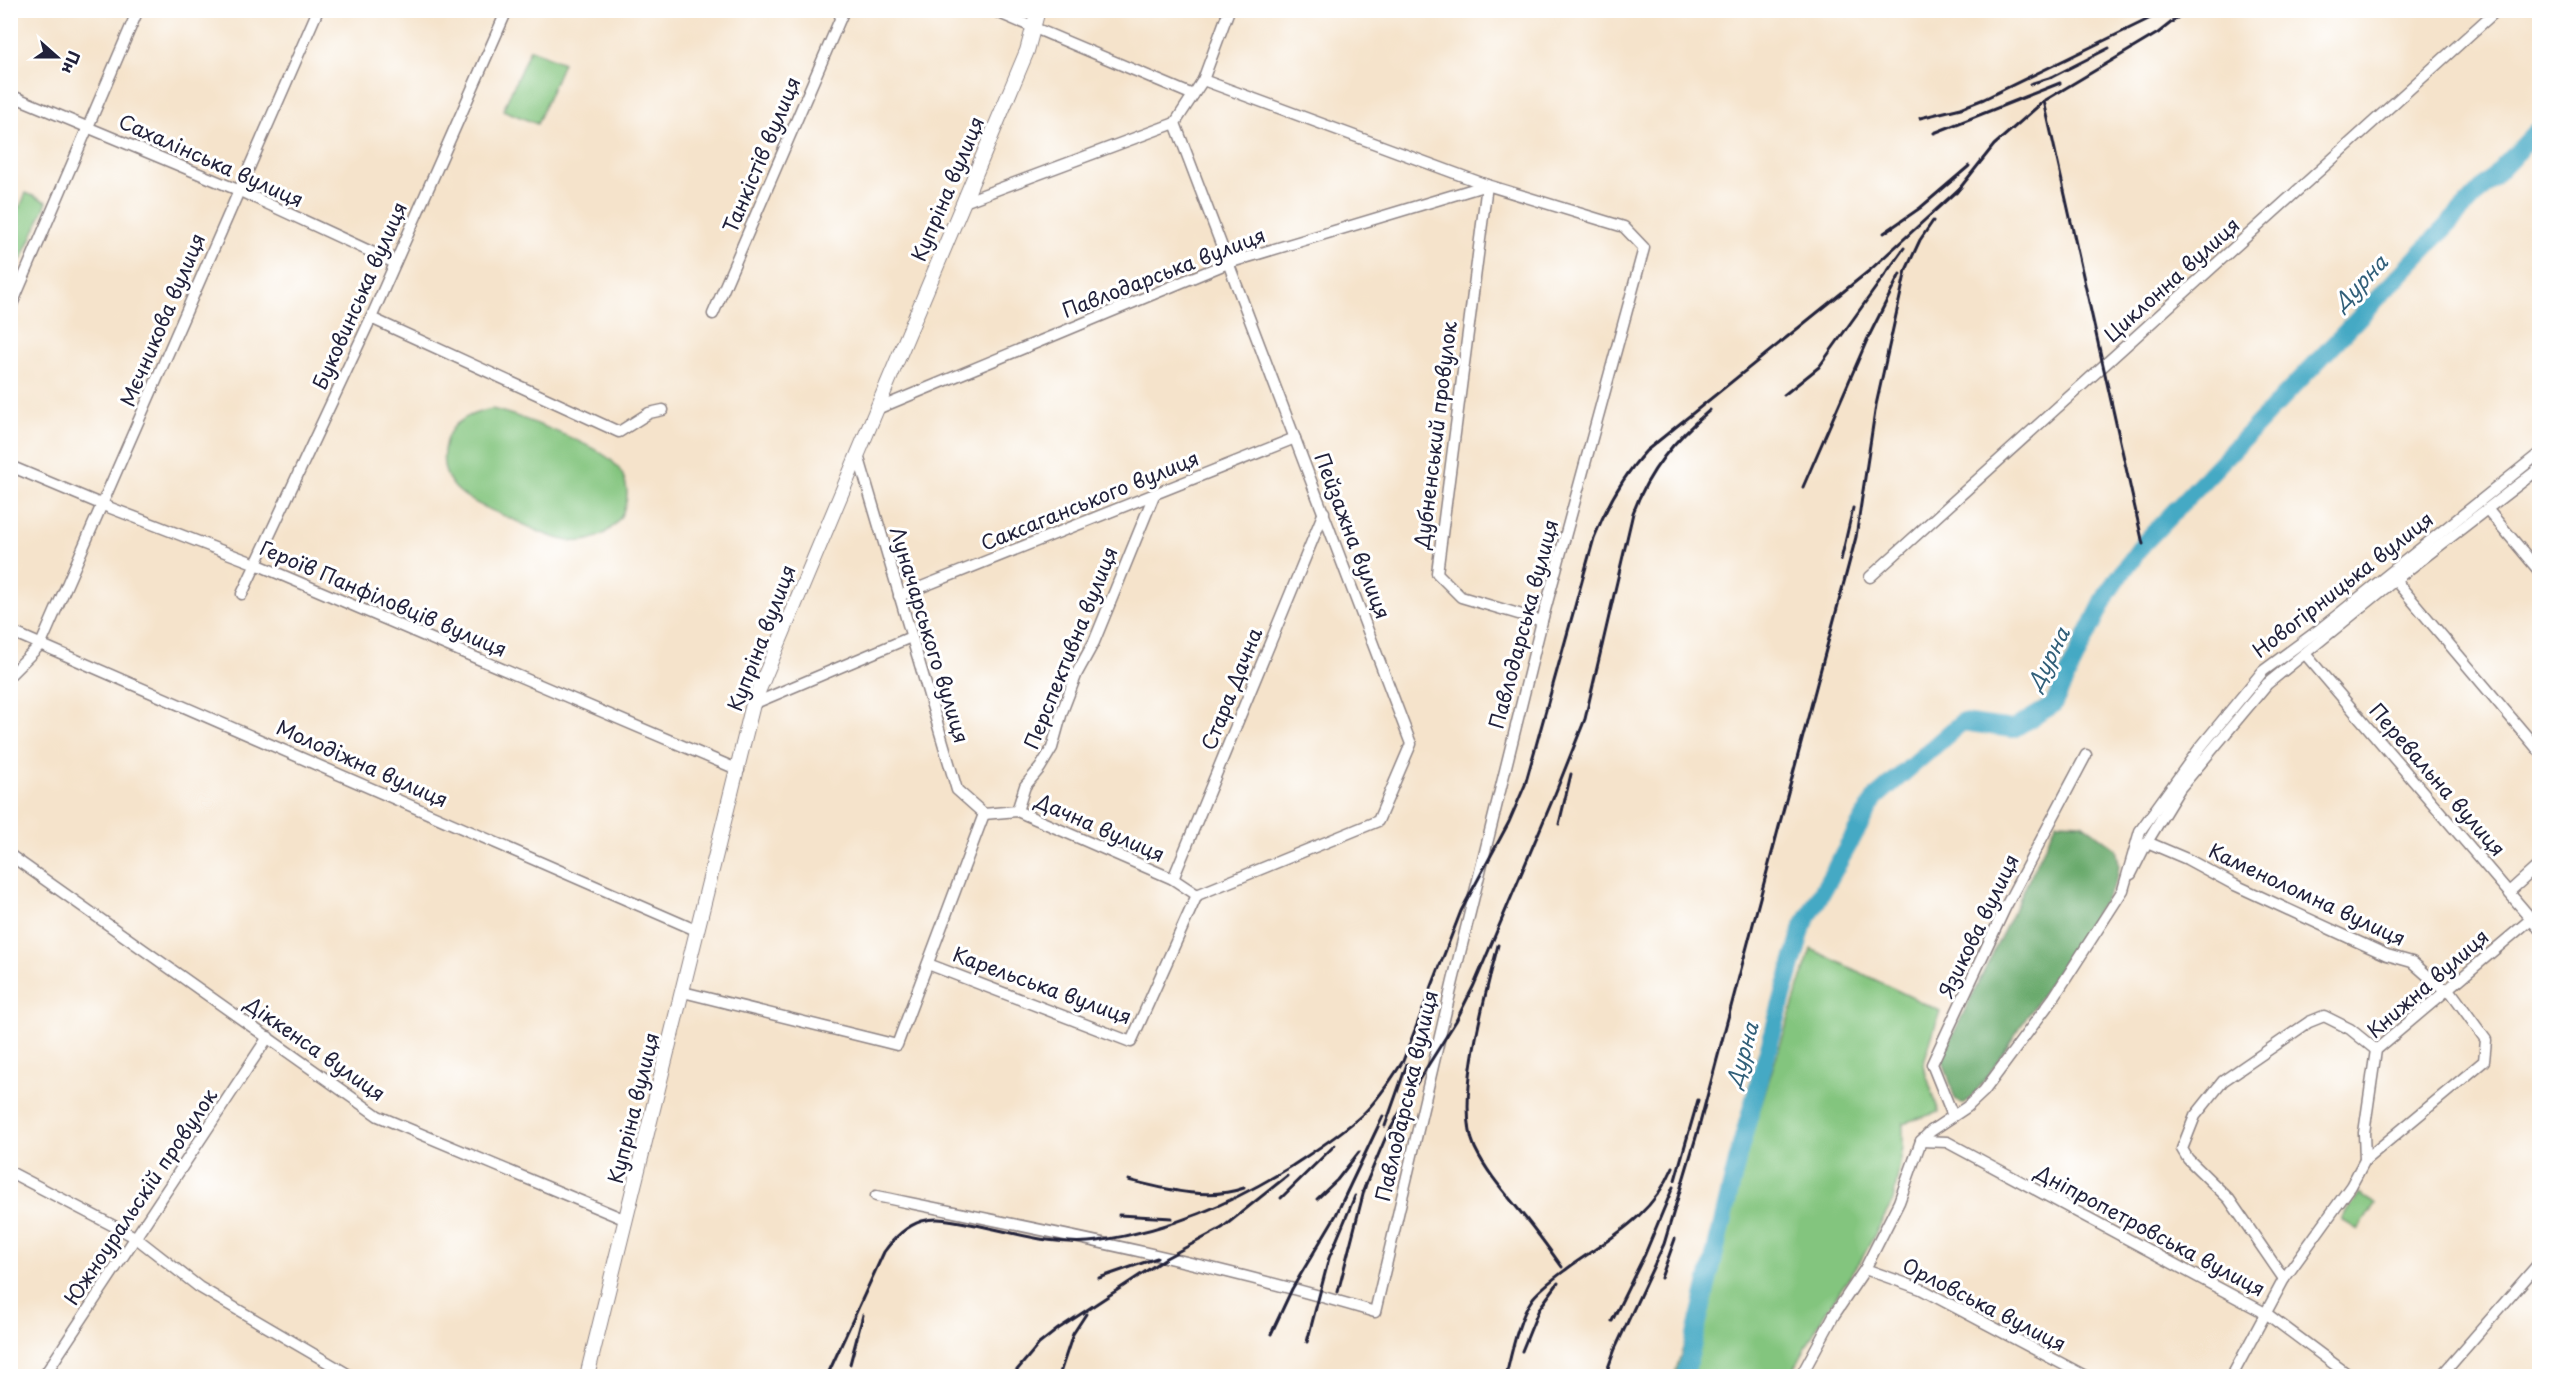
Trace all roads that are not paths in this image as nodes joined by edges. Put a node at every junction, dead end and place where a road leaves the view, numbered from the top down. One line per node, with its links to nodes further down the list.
1 (138, 10): 14 (street)
2 (318, 10): 16 (street, Мєчникова вулиця)
3 (507, 10): 18 (street, Буковинська вулиця)
4 (844, 10): 21 (street, Танкістів вулиця)
5 (992, 10): 9 (street)
6 (1038, 10): 9 (main road, Купріна вулиця)
7 (1229, 10): 10 (street)
8 (2498, 10): 36 (street, Циклонна вулиця)
9 (1034, 29): 12 (street); 17 (main road, Купріна вулиця)
10 (1203, 80): 12 (street); 15 (street)
11 (10, 95): 14 (street, Сахалінська вулиця)
12 (1193, 95): 13 (street)
13 (1175, 123): 17 (street); 19 (street, Пейзажна вулиця)
14 (90, 128): 16 (street, Сахалінська вулиця); 20 (street)
15 (1486, 185): 19 (street, Павлодарська вулиця); 40 (street, Дубненський провулок); 40 (street, Павлодарська вулиця)
16 (238, 190): 18 (street, Сахалінська вулиця); 31 (street, Мєчникова вулиця)
17 (964, 202): 23 (main road, Купріна вулиця)
18 (395, 263): 22 (street, Буковинська вулиця)
19 (1228, 263): 23 (street, Павлодарська вулиця); 25 (street, Пейзажна вулиця)
20 (10, 309)
21 (713, 314)
22 (371, 318): 24 (street); 34 (street, Буковинська вулиця)
23 (877, 409): 27 (main road, Купріна вулиця)
24 (663, 410)
25 (1295, 438): 30 (street, Саксаганського вулиця); 33 (street, Пейзажна вулиця)
26 (2540, 453): 56 (street, Новогірницька вулиця)
27 (858, 455): 39 (street, Луначарського вулиця); 46 (main road, Купріна вулиця)
28 (10, 466): 31 (street, Героїв Панфіловців вулиця)
29 (2540, 468): 32 (street, Новогірницька вулиця)
30 (1154, 495): 39 (street, Саксаганського вулиця); 50 (street, Перспективна вулиця)
31 (103, 505): 34 (street, Героїв Панфіловців вулиця); 43 (street, Мєчникова вулиця)
32 (2487, 509): 35 (street); 37 (street, Новогірницька вулиця)
33 (1324, 512): 55 (street, Стара Дачна); 58 (street, Пейзажна вулиця)
34 (256, 564): 38 (street, Буковинська вулиця); 49 (street, Героїв Панфіловців вулиця)
35 (2540, 572)
36 (1870, 577)
37 (2395, 580): 44 (street, Новогірницька вулиця); 47 (street)
38 (242, 594)
39 (899, 597): 42 (street, Луначарського вулиця)
40 (1542, 621): 71 (street, Павлодарська вулиця)
41 (10, 631): 43 (street, Молодіжна вулиця)
42 (911, 637): 46 (street); 51 (street, Луначарського вулиця)
43 (41, 644): 45 (street); 61 (street, Молодіжна вулиця)
44 (2306, 655): 52 (street, Новогірницька вулиця); 57 (street, Перевальна вулиця)
45 (10, 675)
46 (753, 704): 49 (main road, Купріна вулиця)
47 (2540, 752)
48 (2086, 755): 67 (street, Язикова вулиця)
49 (739, 770): 61 (main road, Купріна вулиця)
50 (1017, 811): 51 (street, Дачна вулиця); 55 (street, Дачна вулиця)
51 (984, 814): 62 (street)
52 (2147, 842): 56 (street, Новогірницька вулиця); 63 (street, Каменоломна вулиця)
53 (10, 855): 65 (street, Діккенса вулиця)
54 (2540, 864): 57 (street)
55 (1173, 879): 58 (street, Дачна вулиця)
56 (2123, 890): 67 (street, Новогірницька вулиця)
57 (2509, 892): 59 (street, Перевальна вулиця)
58 (1197, 895): 62 (street, Карельська вулиця)
59 (2531, 919): 60 (street, Перевальна вулиця); 63 (street, Книжна вулиця)
60 (2540, 929)
61 (698, 931): 64 (main road, Купріна вулиця)
62 (928, 964): 64 (street)
63 (2447, 990): 66 (street, Книжна вулиця); 69 (street, Каменоломна вулиця)
64 (683, 992): 72 (main road, Купріна вулиця)
65 (268, 1037): 72 (street, Діккенса вулиця); 73 (street, Южноуральскій провулок)
66 (2376, 1050): 69 (street, Книжна вулиця); 76 (street, Дніпропетровська вулиця)
67 (1953, 1116): 68 (street, Новогірницька вулиця)
68 (1921, 1141): 75 (street); 77 (street, Дніпропетровська вулиця)
69 (2365, 1160): 76 (street, Каменоломна вулиця)
70 (10, 1172): 73 (street)
71 (876, 1196)
72 (626, 1220): 80 (main road, Купріна вулиця)
73 (135, 1238): 78 (street, Южноуральскій провулок); 79 (street)
74 (2540, 1262): 85 (street)
75 (1865, 1269): 81 (street); 82 (street, Орловська вулиця)
76 (2284, 1279): 77 (street, Каменоломна вулиця)
77 (2267, 1314): 83 (street); 84 (street, Дніпропетровська вулиця)
78 (44, 1377)
79 (351, 1377)
80 (587, 1377)
81 (1801, 1377)
82 (2085, 1377)
83 (2232, 1377)
84 (2350, 1377)
85 (2441, 1377)

